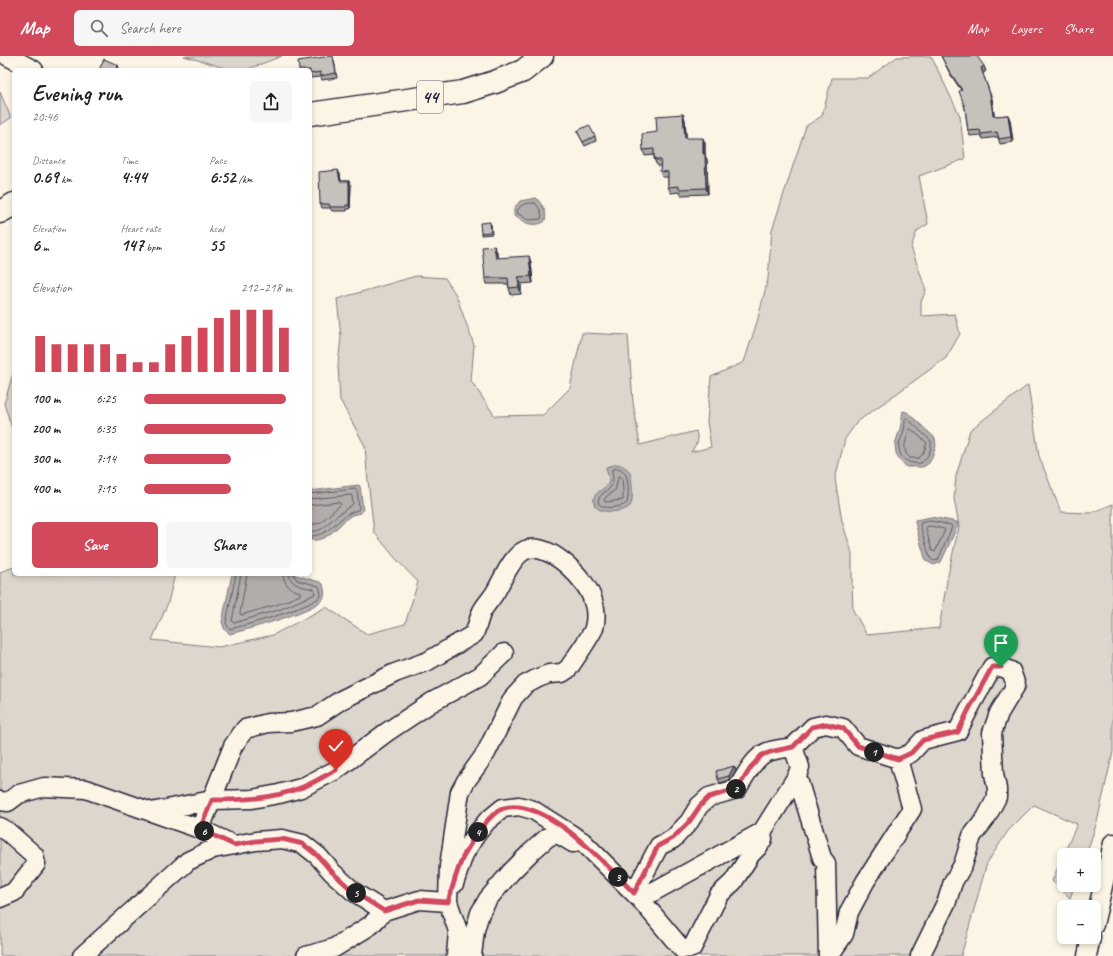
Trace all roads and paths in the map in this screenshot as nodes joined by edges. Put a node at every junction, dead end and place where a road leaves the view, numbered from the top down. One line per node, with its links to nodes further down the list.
1 (7, 56): 3 (street)
2 (542, 56): 4 (main road, 44)
3 (30, 68)
4 (312, 114)
5 (12, 205): 6 (main road)
6 (0, 212)
7 (504, 653): 11 (street)
8 (793, 747): 9 (street); 10 (street); 20 (street)
9 (898, 759): 30 (street); 31 (street)
10 (797, 776): 16 (street); 30 (street)
11 (212, 800): 13 (street); 15 (street); 23 (street)
12 (0, 801): 13 (street)
13 (151, 812): 15 (street)
14 (0, 827): 21 (street)
15 (200, 829): 18 (street)
16 (762, 832): 20 (street); 20 (street)
17 (1113, 843): 22 (street)
18 (234, 845): 24 (street); 26 (street)
19 (610, 869): 20 (street); 23 (street); 29 (street)
20 (637, 896)
21 (0, 898)
22 (1100, 900)
23 (448, 902): 24 (street); 28 (street)
24 (384, 911): 27 (street)
25 (1090, 944): 32 (street)
26 (82, 956)
27 (306, 956)
28 (456, 956)
29 (472, 956)
30 (829, 956)
31 (920, 956)
32 (1087, 956)

